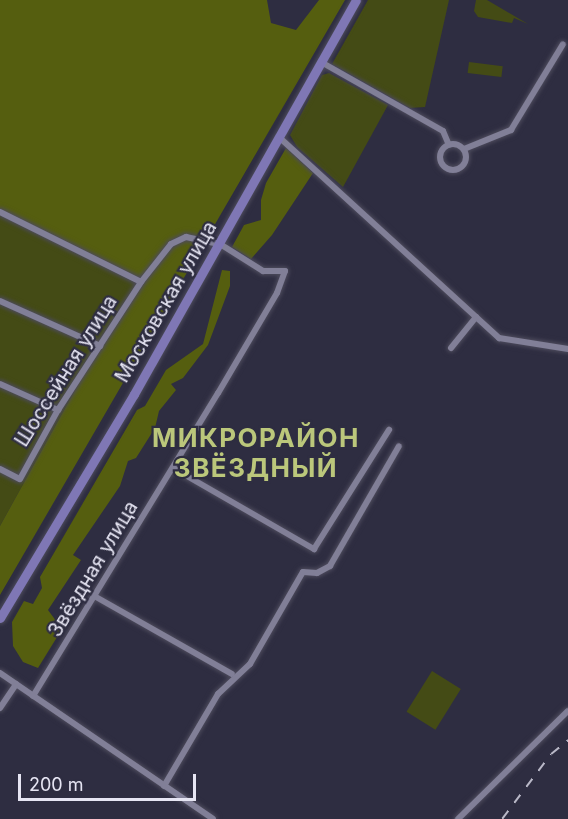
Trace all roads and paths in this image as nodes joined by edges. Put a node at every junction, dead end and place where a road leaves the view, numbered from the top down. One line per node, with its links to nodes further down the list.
1 (356, 0): 3 (main road, Московская улица)
2 (563, 44): 6 (street)
3 (321, 62): 4 (main road, Московская улица); 5 (street)
4 (280, 138): 8 (main road, Московская улица); 11 (street)
5 (448, 145): 6 (street); 6 (street)
6 (464, 149)
7 (0, 212): 9 (street)
8 (220, 244): 9 (street, Шоссейная улица); 19 (street, Звёздная улица); 22 (main road, Московская улица)
9 (141, 282): 12 (street, Шоссейная улица)
10 (0, 301): 12 (street)
11 (476, 317): 13 (street); 14 (street)
12 (100, 346): 16 (street, Шоссейная улица)
13 (451, 348)
14 (568, 349)
15 (0, 384): 16 (street)
16 (58, 410): 20 (street, Шоссейная улица)
17 (389, 430): 19 (street)
18 (399, 446): 29 (street)
19 (173, 468): 21 (street, Звёздная улица)
20 (0, 469)
21 (96, 597): 24 (street); 26 (street, Звёздная улица)
22 (0, 618)
23 (0, 673): 25 (street)
24 (232, 674)
25 (16, 684): 26 (street); 27 (street)
26 (33, 696): 29 (street)
27 (0, 708)
28 (568, 711): 31 (street)
29 (164, 786): 30 (street)
30 (213, 819)
31 (458, 819)

